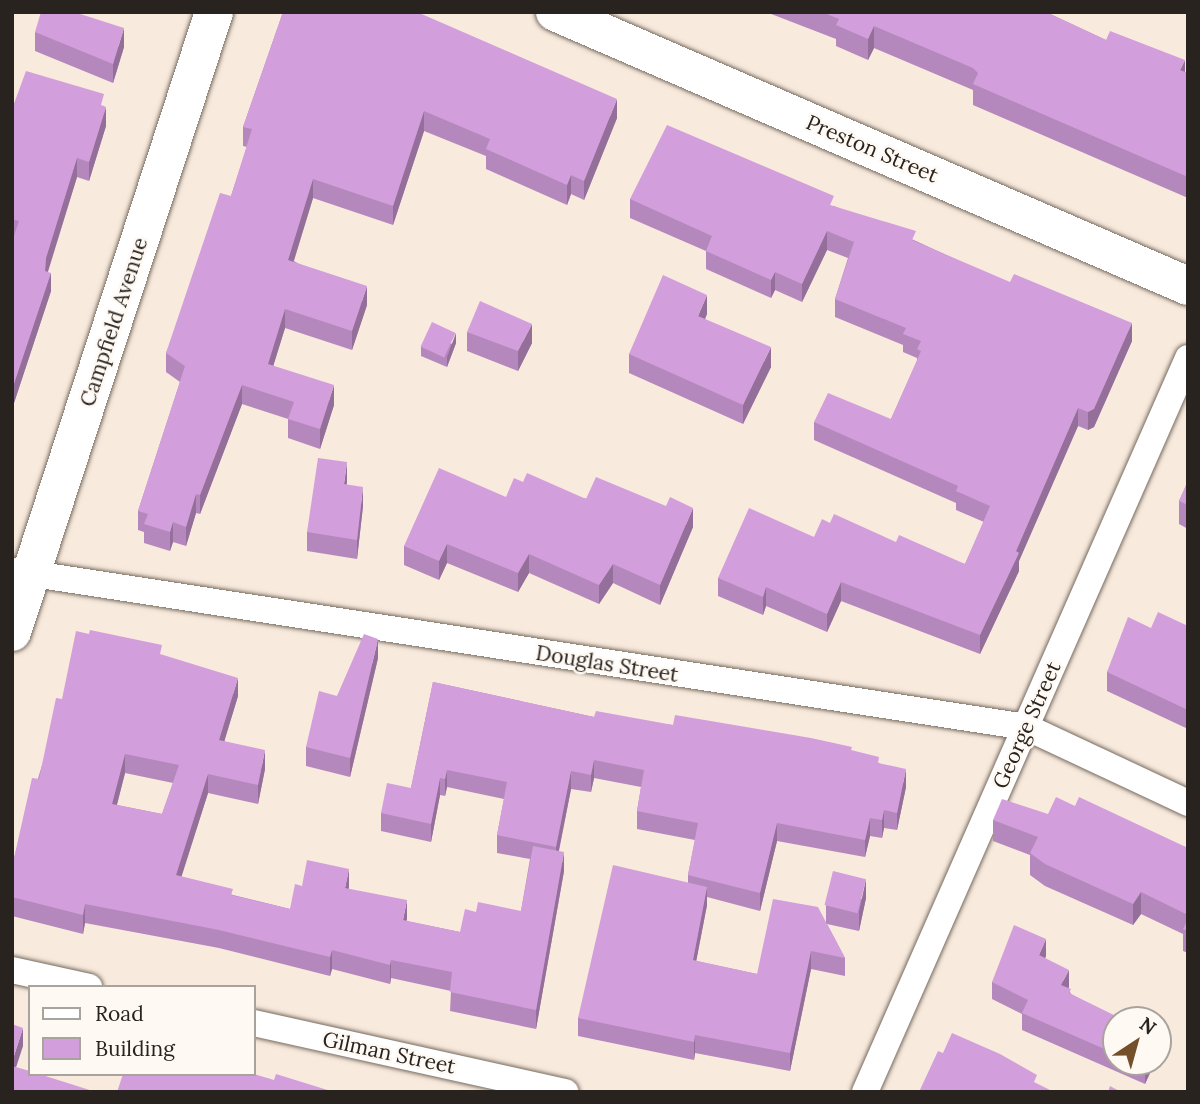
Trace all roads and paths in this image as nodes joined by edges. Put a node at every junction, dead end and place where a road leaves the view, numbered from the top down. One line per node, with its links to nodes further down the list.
1 (215, 12): 5 (street, Campfield Avenue)
2 (555, 12): 3 (street, Preston Street)
3 (1188, 286)
4 (1188, 358): 7 (street, George Street)
5 (22, 573): 6 (street, Campfield Avenue); 7 (street, Douglas Street)
6 (12, 632)
7 (1026, 727): 8 (street, Douglas Street); 13 (street, George Street)
8 (1188, 803)
9 (12, 970): 10 (street)
10 (80, 985)
11 (256, 1023): 12 (street, Gilman Street)
12 (565, 1092)
13 (865, 1092)

